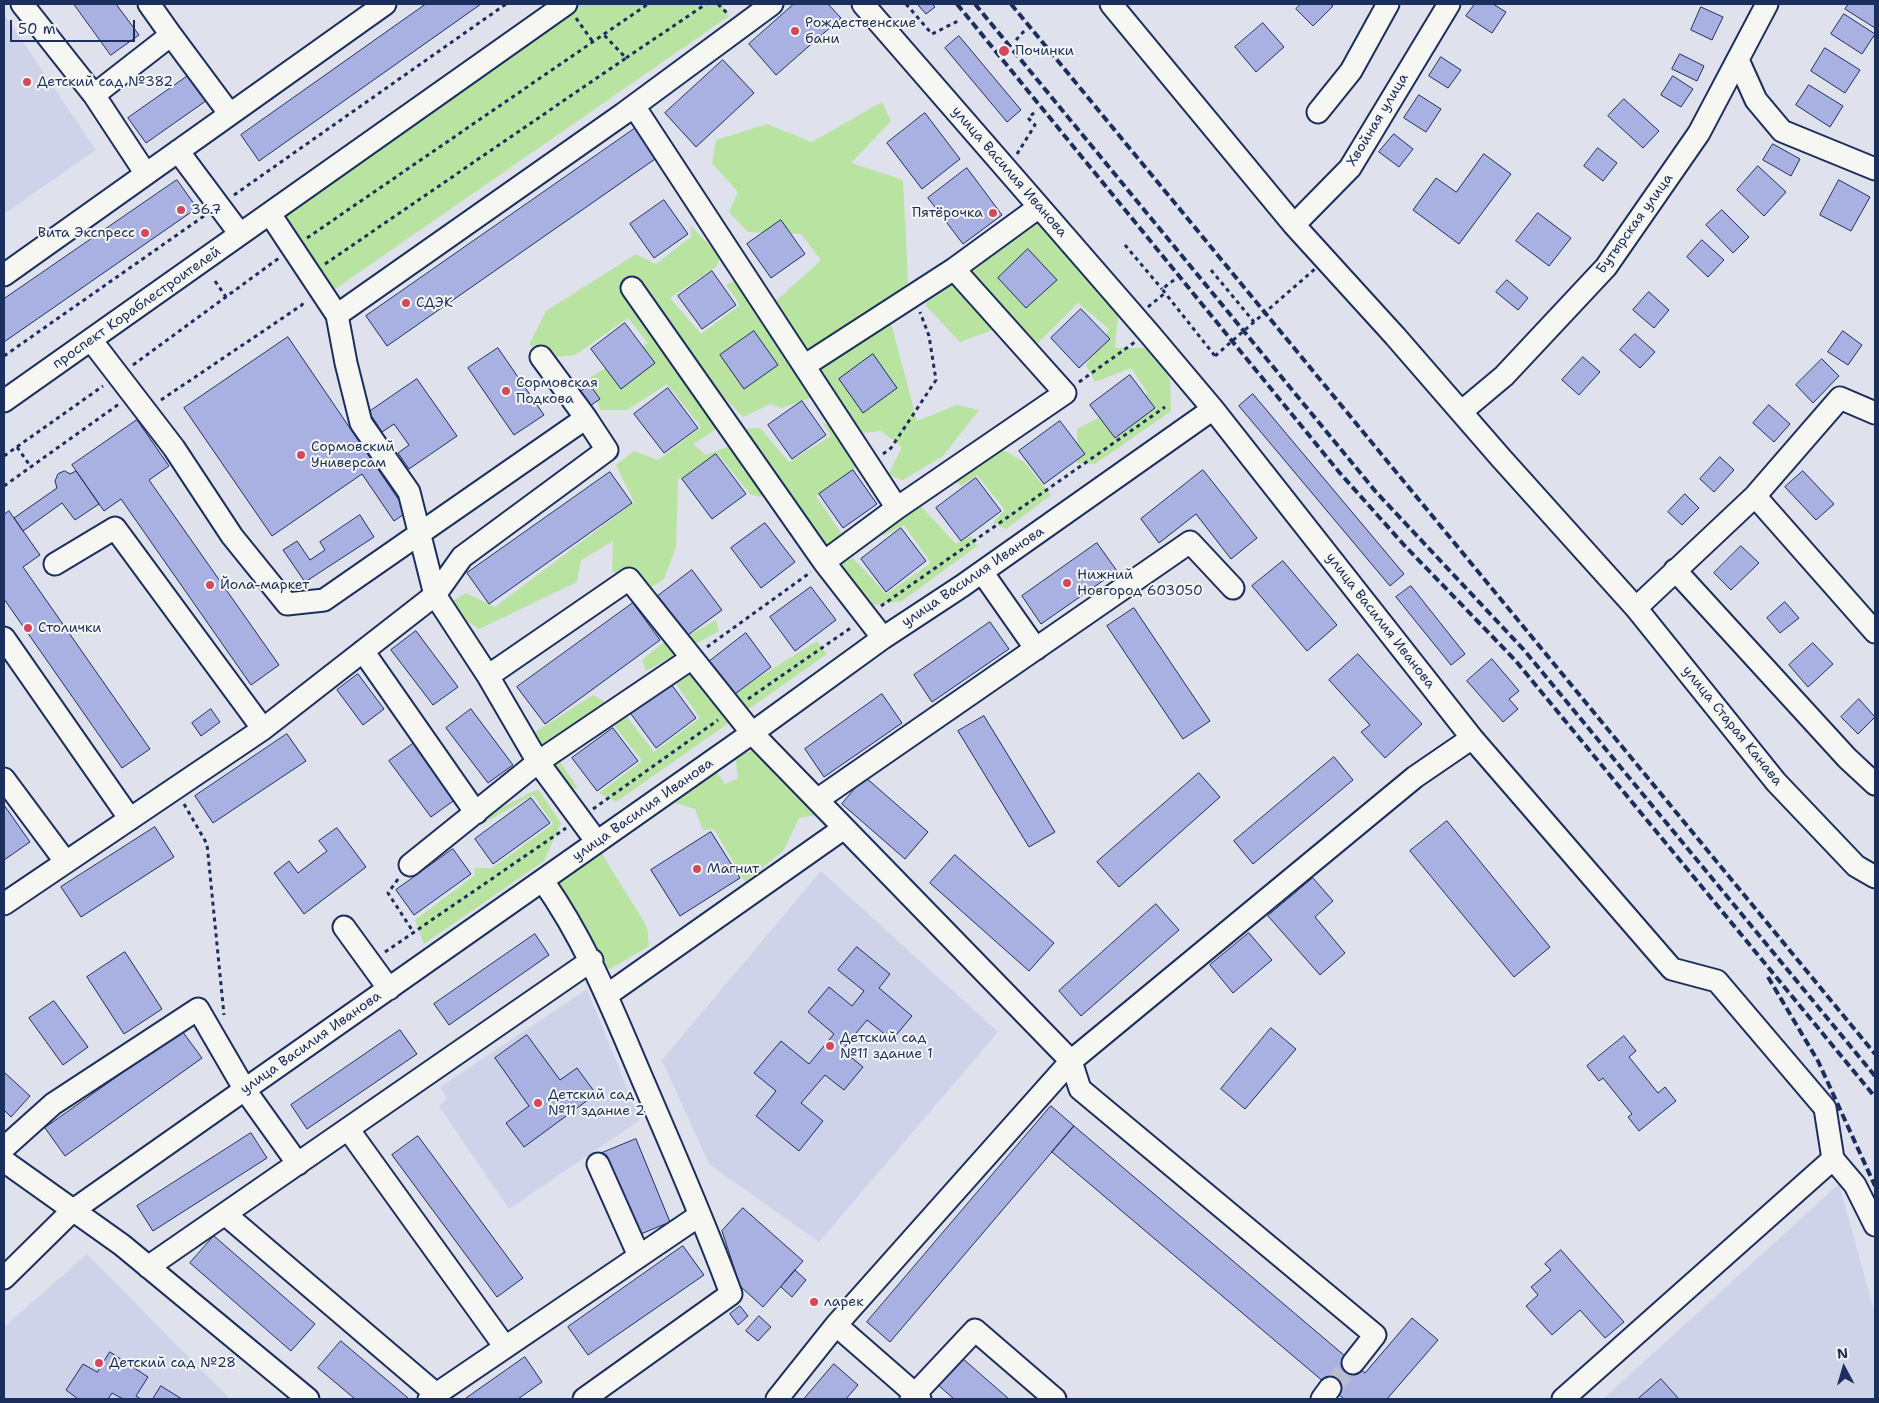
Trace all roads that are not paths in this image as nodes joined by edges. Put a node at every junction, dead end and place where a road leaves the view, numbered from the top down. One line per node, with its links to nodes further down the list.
1 (22, 4): 13 (street)
2 (149, 4): 11 (street)
3 (385, 4): 16 (street)
4 (772, 4): 14 (street)
5 (863, 4): 20 (street, улица Василия Иванова)
6 (1110, 4): 22 (street, улица Старая Канава)
7 (1388, 4): 15 (street)
8 (1449, 4): 22 (street, Хвойная улица)
9 (1767, 4): 12 (street, Бутырская улица)
10 (570, 10): 21 (street, проспект Кораблестроителей)
11 (171, 35): 13 (street); 16 (street)
12 (1738, 60): 18 (street); 33 (street, Бутырская улица)
13 (94, 95): 19 (street)
14 (634, 106): 27 (street); 30 (street)
15 (1318, 112)
16 (229, 113): 17 (street)
17 (178, 151): 19 (street); 23 (street)
18 (1875, 169)
19 (146, 174): 25 (street)
20 (1039, 207): 24 (street); 32 (street, улица Василия Иванова)
21 (270, 214): 23 (street, проспект Кораблестроителей); 27 (street)
22 (1294, 226): 33 (street, улица Старая Канава)
23 (240, 234): 28 (street, проспект Кораблестроителей)
24 (954, 269): 30 (street); 37 (street)
25 (4, 275)
26 (632, 288): 39 (street)
27 (337, 315): 38 (street)
28 (91, 340): 31 (street, проспект Кораблестроителей); 38 (street)
29 (541, 357): 35 (street)
30 (804, 366): 37 (street)
31 (4, 401)
32 (1213, 410): 42 (street, улица Василия Иванова); 55 (street, улица Василия Иванова)
33 (1461, 412): 45 (street, улица Старая Канава)
34 (1875, 413): 36 (street)
35 (586, 418): 38 (street); 44 (street)
36 (1755, 496): 41 (street); 46 (street)
37 (897, 508): 39 (street)
38 (420, 535): 44 (street)
39 (824, 562): 48 (street)
40 (55, 564): 53 (street)
41 (1675, 570): 45 (street); 58 (street)
42 (982, 572): 48 (street, улица Василия Иванова); 49 (street)
43 (1233, 588): 49 (street)
44 (435, 595): 50 (street); 52 (street)
45 (1636, 608): 66 (street, улица Старая Канава)
46 (1875, 632)
47 (4, 638): 61 (street)
48 (883, 638): 54 (street, улица Василия Иванова)
49 (1036, 649): 59 (street)
50 (363, 651): 53 (street); 60 (street)
51 (692, 658): 52 (street); 54 (street); 56 (street)
52 (488, 676): 56 (street)
53 (263, 729): 61 (street)
54 (752, 733): 59 (street); 63 (street, улица Василия Иванова)
55 (1472, 738): 73 (street); 77 (street, улица Василия Иванова)
56 (538, 762): 60 (street); 63 (street)
57 (4, 779): 64 (street)
58 (1875, 784)
59 (817, 800): 62 (street)
60 (476, 813): 65 (street)
61 (130, 819): 64 (street)
62 (844, 828): 72 (street); 73 (street)
63 (597, 842): 67 (street, улица Василия Иванова)
64 (65, 861): 68 (street)
65 (410, 865)
66 (1875, 877)
67 (543, 881): 70 (street); 71 (street, улица Василия Иванова)
68 (4, 904)
69 (344, 927): 71 (street)
70 (592, 960): 72 (street); 75 (street)
71 (389, 989): 74 (street, улица Василия Иванова)
72 (606, 995): 83 (street)
73 (1071, 1061): 88 (street); 90 (street)
74 (245, 1090): 76 (street); 79 (street); 81 (street, улица Василия Иванова)
75 (348, 1129): 79 (street); 89 (street)
76 (4, 1148)
77 (1833, 1159): 84 (street); 97 (street)
78 (4, 1161): 81 (street)
79 (298, 1164): 82 (street)
80 (598, 1164): 85 (street)
81 (72, 1211): 86 (street); 87 (street, улица Василия Иванова)
82 (225, 1214): 86 (street); 91 (street)
83 (700, 1214): 85 (street); 94 (street)
84 (1875, 1225)
85 (639, 1256): 89 (street)
86 (148, 1267): 93 (street)
87 (4, 1278)
88 (836, 1325): 92 (street); 95 (street)
89 (505, 1347): 91 (street)
90 (1353, 1363)
91 (433, 1396)
92 (915, 1398): 96 (street)
93 (308, 1399)
94 (584, 1399)
95 (777, 1399)
96 (1055, 1399)
97 (1563, 1399)

